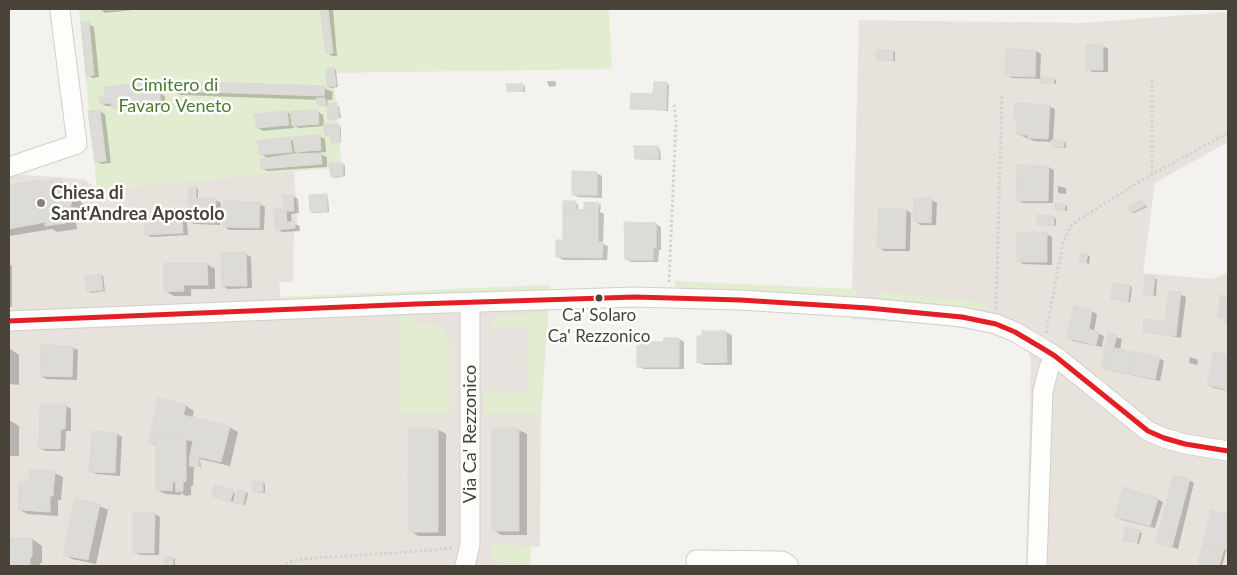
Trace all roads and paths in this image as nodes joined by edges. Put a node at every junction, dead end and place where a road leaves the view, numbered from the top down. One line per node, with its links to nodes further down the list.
1 (60, 11): 6 (street)
2 (1152, 80): 7 (path)
3 (1002, 93): 11 (path)
4 (674, 104): 8 (path)
5 (1228, 133): 7 (path)
6 (9, 167)
7 (1152, 175): 12 (path)
8 (669, 297): 9 (street); 11 (street)
9 (470, 302): 10 (street); 17 (street, Via Ca' Rezzonico)
10 (9, 321)
11 (996, 324): 12 (street)
12 (1048, 352): 13 (street); 19 (street)
13 (1228, 451)
14 (458, 544): 16 (path)
15 (696, 560): 18 (street)
16 (281, 566)
17 (465, 566)
18 (788, 566)
19 (1038, 566)

